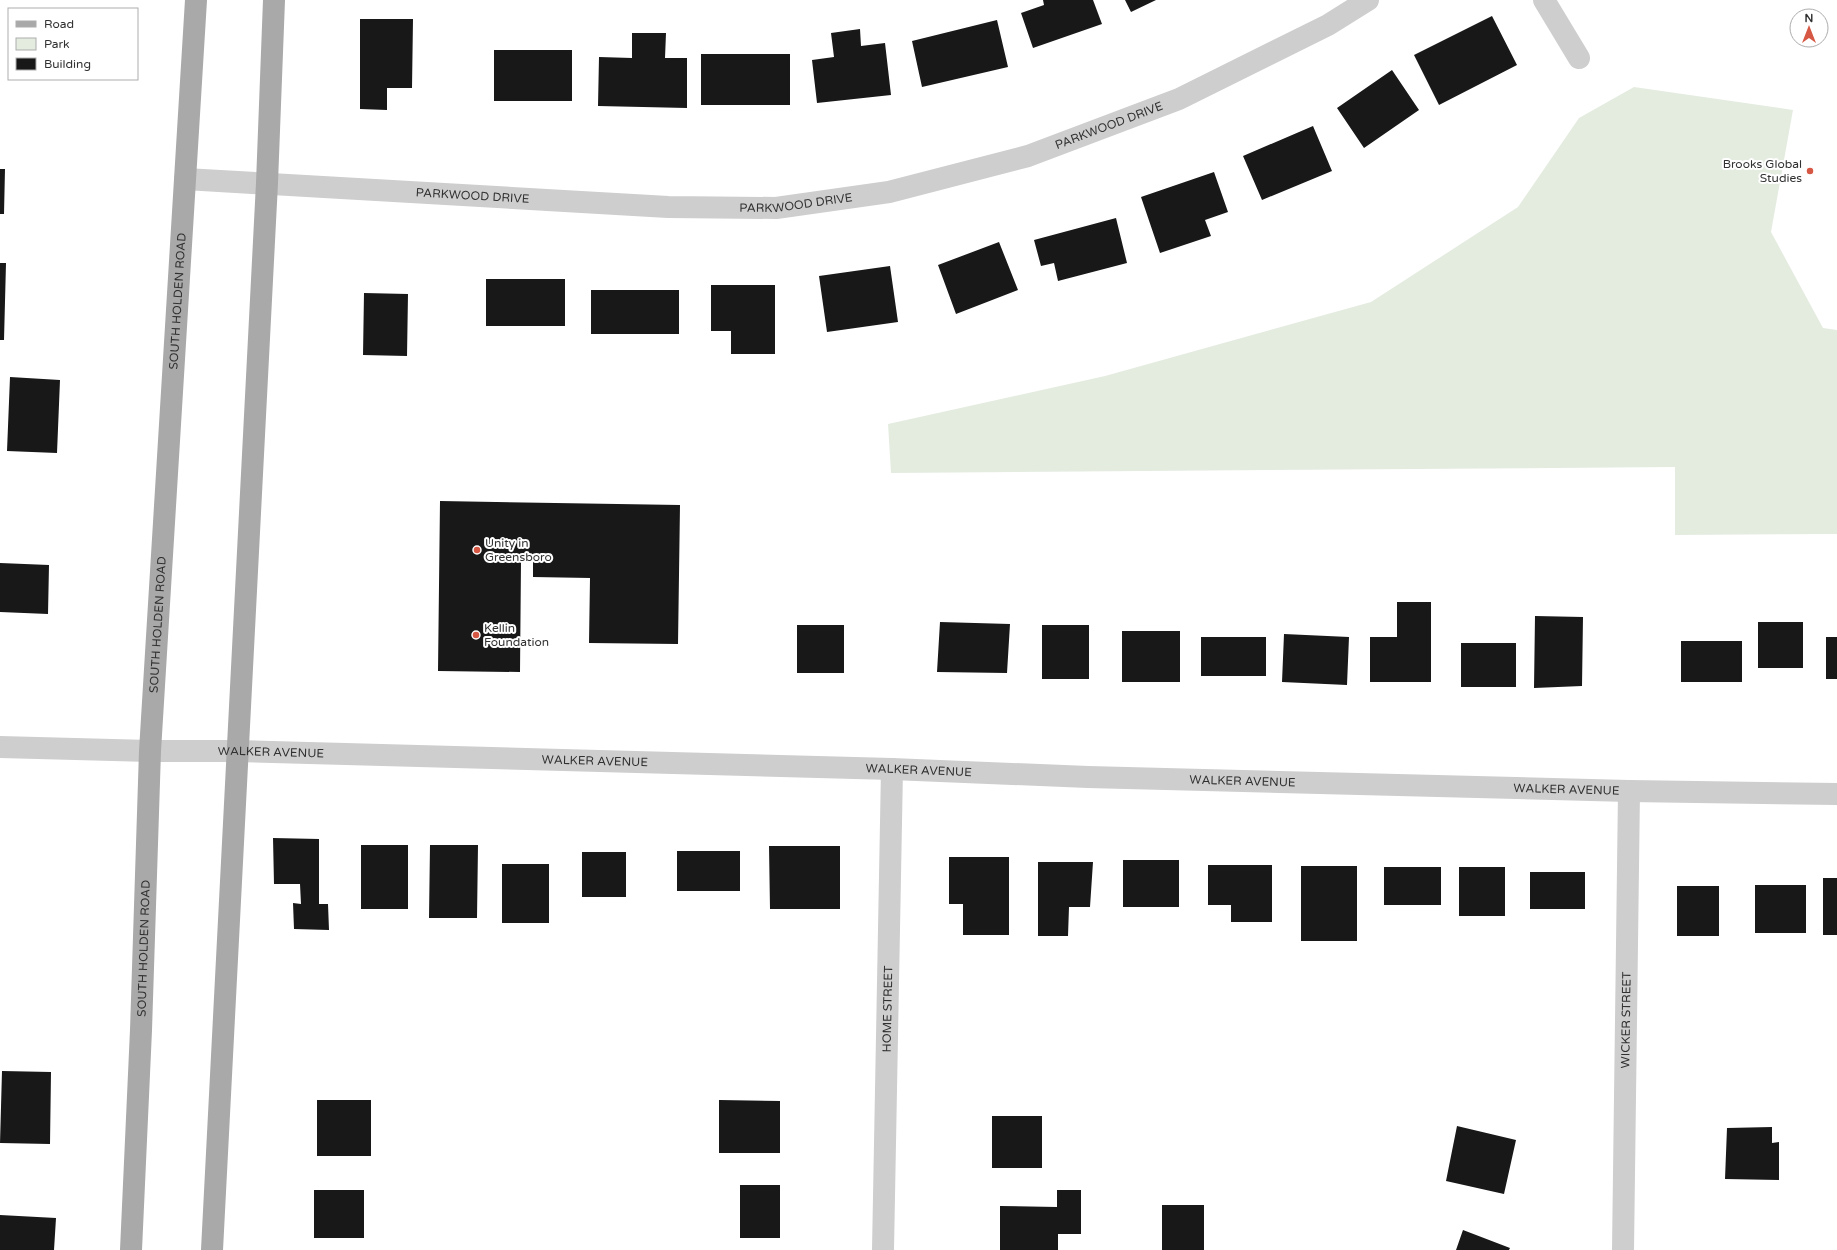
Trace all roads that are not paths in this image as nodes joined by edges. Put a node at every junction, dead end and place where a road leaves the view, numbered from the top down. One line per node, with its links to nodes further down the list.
1 (196, 0): 6 (main road, SOUTH HOLDEN ROAD)
2 (274, 0): 7 (main road)
3 (1368, 0): 7 (street, PARKWOOD DRIVE)
4 (1544, 0): 5 (street)
5 (1579, 58)
6 (185, 179): 7 (street, PARKWOOD DRIVE); 9 (main road, SOUTH HOLDEN ROAD)
7 (267, 183): 10 (main road)
8 (0, 747): 9 (street, WALKER AVENUE)
9 (150, 751): 10 (street, WALKER AVENUE); 14 (main road, SOUTH HOLDEN ROAD)
10 (236, 751): 11 (street, WALKER AVENUE); 15 (main road)
11 (892, 769): 12 (street, WALKER AVENUE); 16 (street, HOME STREET)
12 (1629, 791): 13 (street, WALKER AVENUE); 17 (street, WICKER STREET)
13 (1837, 794)
14 (131, 1250)
15 (212, 1250)
16 (884, 1250)
17 (1623, 1250)

